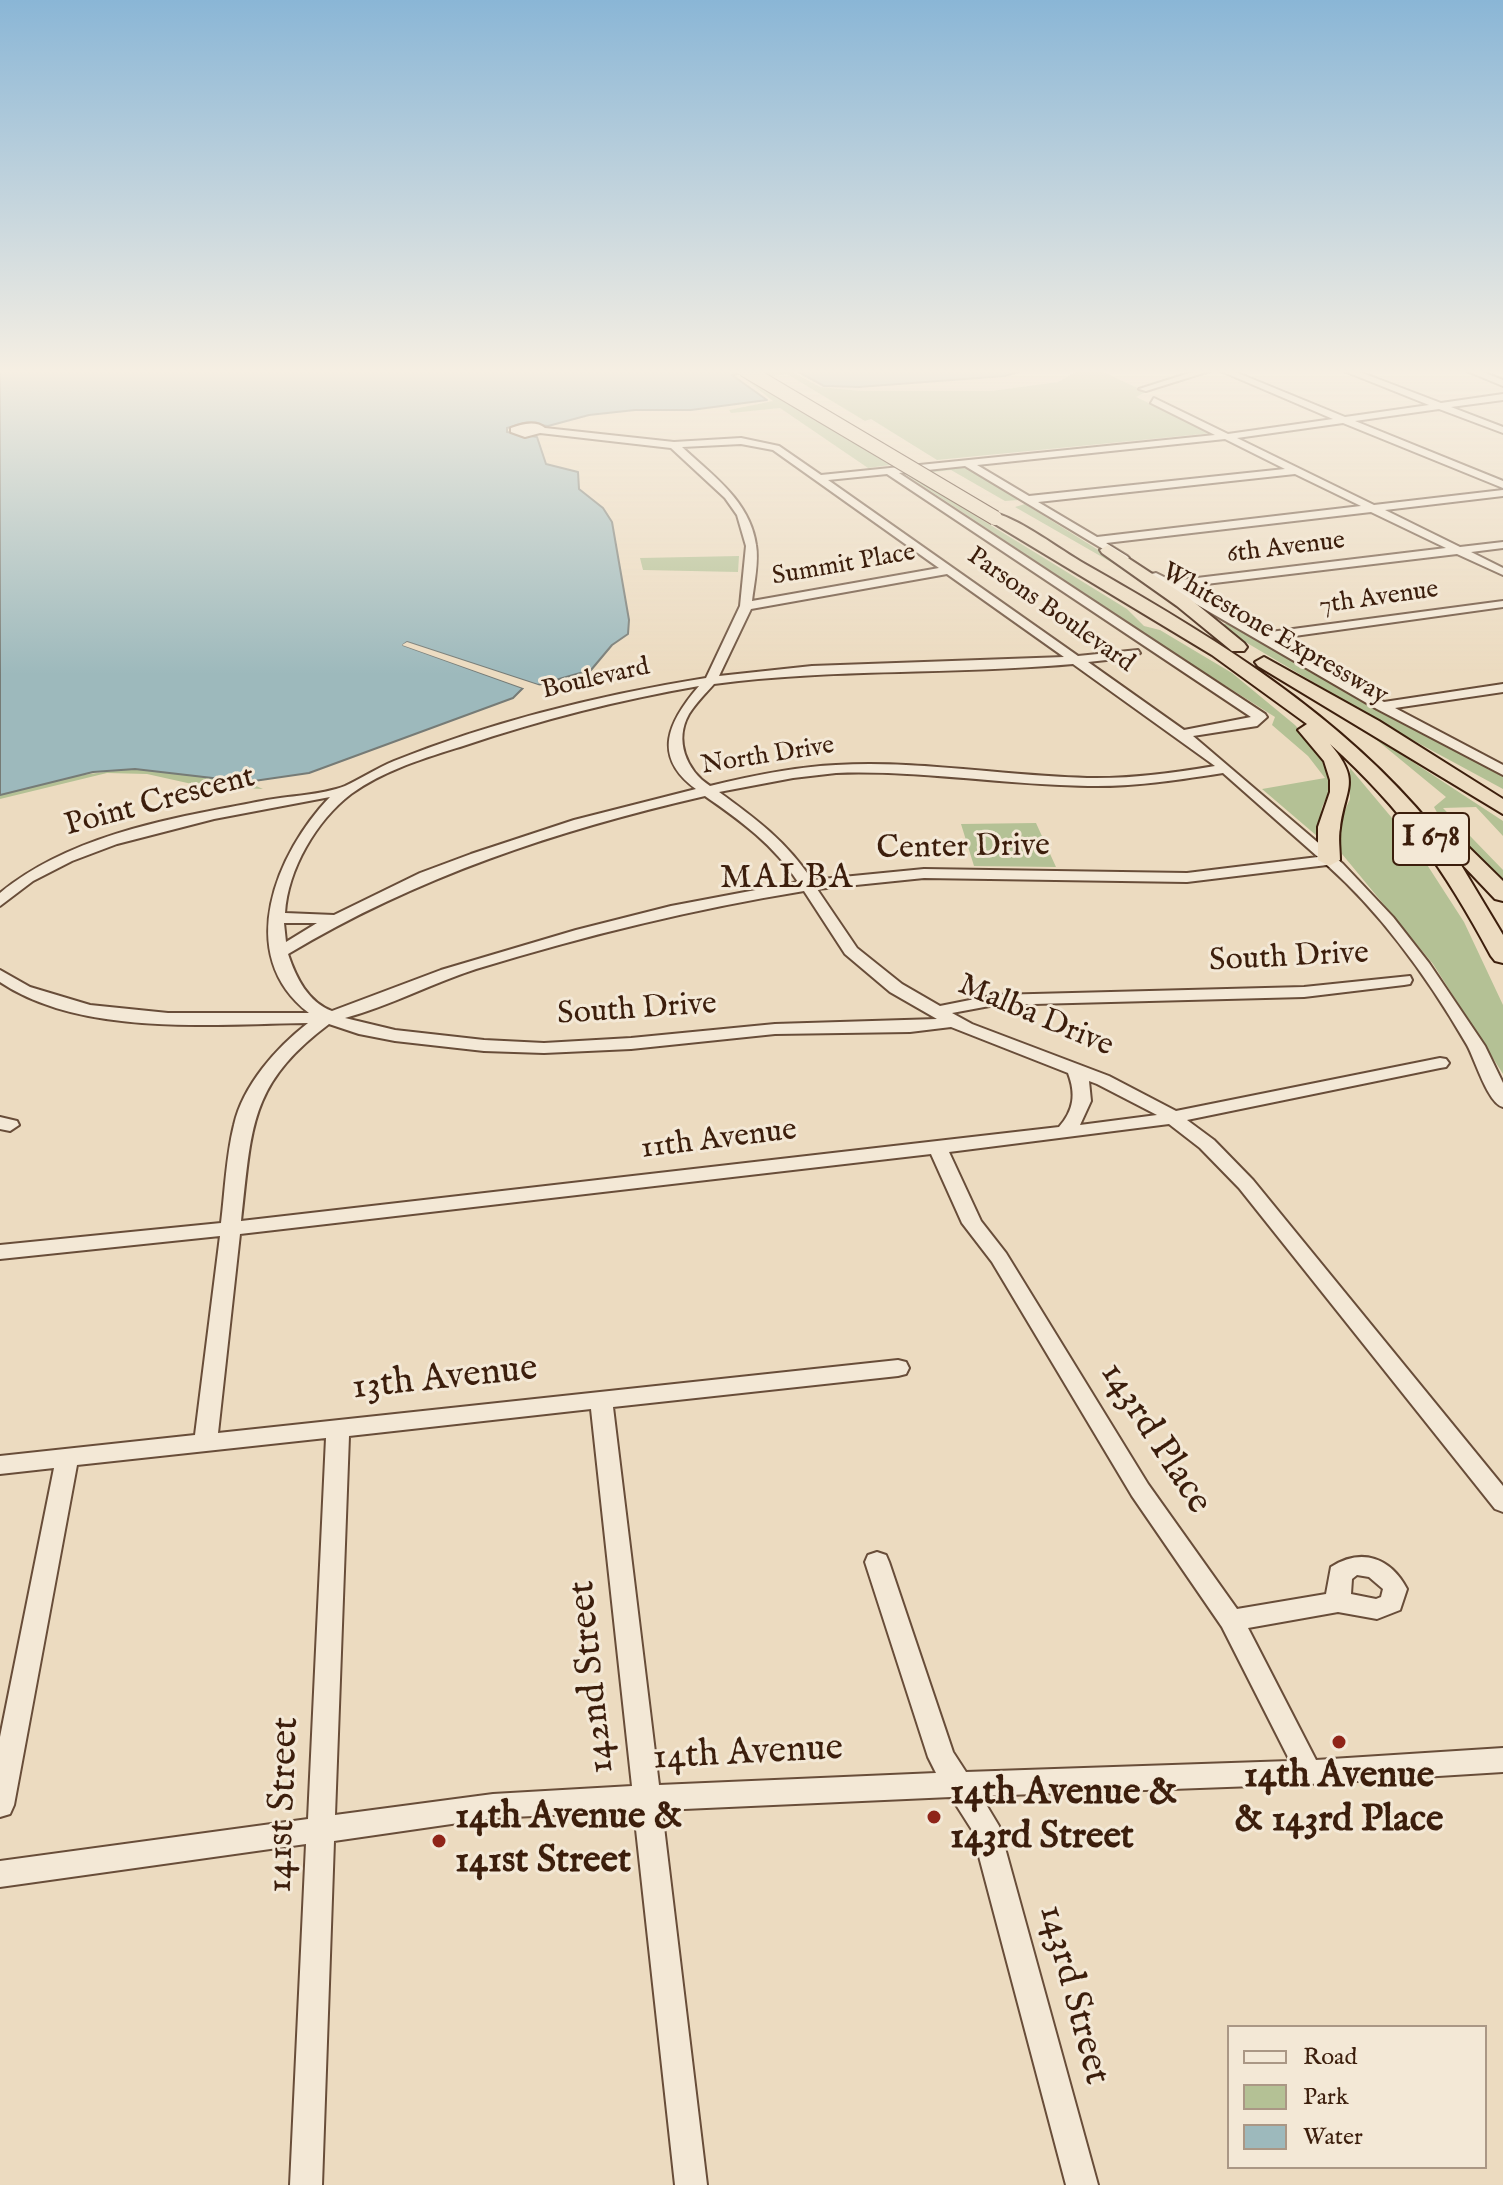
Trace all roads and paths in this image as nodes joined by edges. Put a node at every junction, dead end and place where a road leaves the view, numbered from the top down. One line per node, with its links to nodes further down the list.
1 (702, 471): 22 (street, Malba Drive)
2 (810, 471): 10 (street, Parsons Boulevard)
3 (880, 471): 10 (street)
4 (889, 471): 34 (street)
5 (916, 471): 23 (highway, Whitestone Expressway / I 678, bridge)
6 (939, 471): 25 (highway, Whitestone Expressway / I 678)
7 (979, 471): 13 (street)
8 (1296, 471): 13 (street); 14 (street)
9 (1469, 471): 11 (street)
10 (820, 478): 18 (street, Parsons Boulevard)
11 (1503, 485)
12 (1503, 493): 14 (street)
13 (1025, 500): 15 (street)
14 (1373, 509): 15 (street); 17 (street)
15 (1100, 545): 20 (street); 25 (highway)
16 (1503, 545): 17 (street, 6th Avenue)
17 (1458, 550): 19 (street); 20 (street, 6th Avenue)
18 (950, 570): 22 (street, Summit Place); 27 (street, Parsons Boulevard)
19 (1503, 572)
20 (1170, 585): 24 (street)
21 (1503, 604): 24 (street, 7th Avenue)
22 (746, 606): 28 (street, Malba Drive)
23 (1177, 626): 35 (highway, Whitestone Expressway / I 678); 42 (highway)
24 (1261, 637): 31 (street)
25 (1238, 647): 33 (highway, Whitestone Expressway / I 678)
26 (1134, 653): 27 (street, Boulevard)
27 (1075, 660): 28 (street, Boulevard); 34 (street, Parsons Boulevard)
28 (711, 680): 30 (street, Boulevard); 32 (street, Malba Drive)
29 (1503, 688): 31 (street)
30 (651, 692): 32 (street); 38 (street, Boulevard)
31 (1382, 706): 37 (street)
32 (687, 707): 39 (street, Malba Drive)
33 (1372, 725): 40 (highway); 41 (highway, Whitestone Expressway / I 678)
34 (1181, 734): 36 (street, Parsons Boulevard)
35 (1337, 738): 44 (highway); 49 (highway, Whitestone Expressway / I 678)
36 (1225, 769): 39 (street, North Drive); 42 (street, Parsons Boulevard)
37 (1503, 771)
38 (347, 790): 45 (street, Point Crescent); 47 (street, Boulevard)
39 (707, 790): 43 (street, Malba Drive); 46 (street, North Drive)
40 (1503, 793)
41 (1503, 807)
42 (1329, 860): 43 (street, Center Drive); 56 (street, Parsons Boulevard)
43 (810, 886): 52 (street, Center Drive); 53 (street, Malba Drive)
44 (1503, 894)
45 (0, 901)
46 (339, 916): 47 (street, North Drive); 48 (street, North Drive)
47 (276, 917): 48 (street, Boulevard)
48 (281, 952): 52 (street, Boulevard)
49 (1503, 956)
50 (0, 975): 52 (street)
51 (1404, 980): 53 (street, South Drive)
52 (327, 1017): 53 (street, South Drive); 60 (street)
53 (946, 1017): 55 (street, Malba Drive)
54 (1440, 1063): 57 (street, 11th Avenue)
55 (1075, 1069): 57 (street, Malba Drive); 58 (street)
56 (1503, 1102)
57 (1174, 1117): 58 (street, 11th Avenue); 68 (street, Malba Drive)
58 (1066, 1130): 59 (street, 11th Avenue)
59 (937, 1145): 60 (street, 11th Avenue); 71 (street, 143rd Place)
60 (229, 1229): 61 (street, 11th Avenue); 65 (street)
61 (0, 1252)
62 (898, 1368): 63 (street, 13th Avenue)
63 (601, 1400): 64 (street, 13th Avenue); 75 (street, 142nd Street)
64 (338, 1427): 65 (street, 13th Avenue); 77 (street, 141st Street)
65 (205, 1444): 66 (street, 13th Avenue)
66 (67, 1458): 67 (street, 13th Avenue); 76 (street)
67 (0, 1465)
68 (1502, 1499)
69 (877, 1562): 74 (street, 143rd Street)
70 (1338, 1602): 71 (street)
71 (1231, 1620): 73 (street, 143rd Place)
72 (1503, 1760): 73 (street, 14th Avenue)
73 (1309, 1772): 74 (street, 14th Avenue)
74 (960, 1786): 75 (street, 14th Avenue); 81 (street, 143rd Street)
75 (646, 1798): 77 (street, 14th Avenue); 80 (street, 142nd Street)
76 (0, 1805)
77 (322, 1830): 78 (street, 14th Avenue); 79 (street, 141st Street)
78 (0, 1874)
79 (306, 2185)
80 (691, 2185)
81 (1082, 2185)

